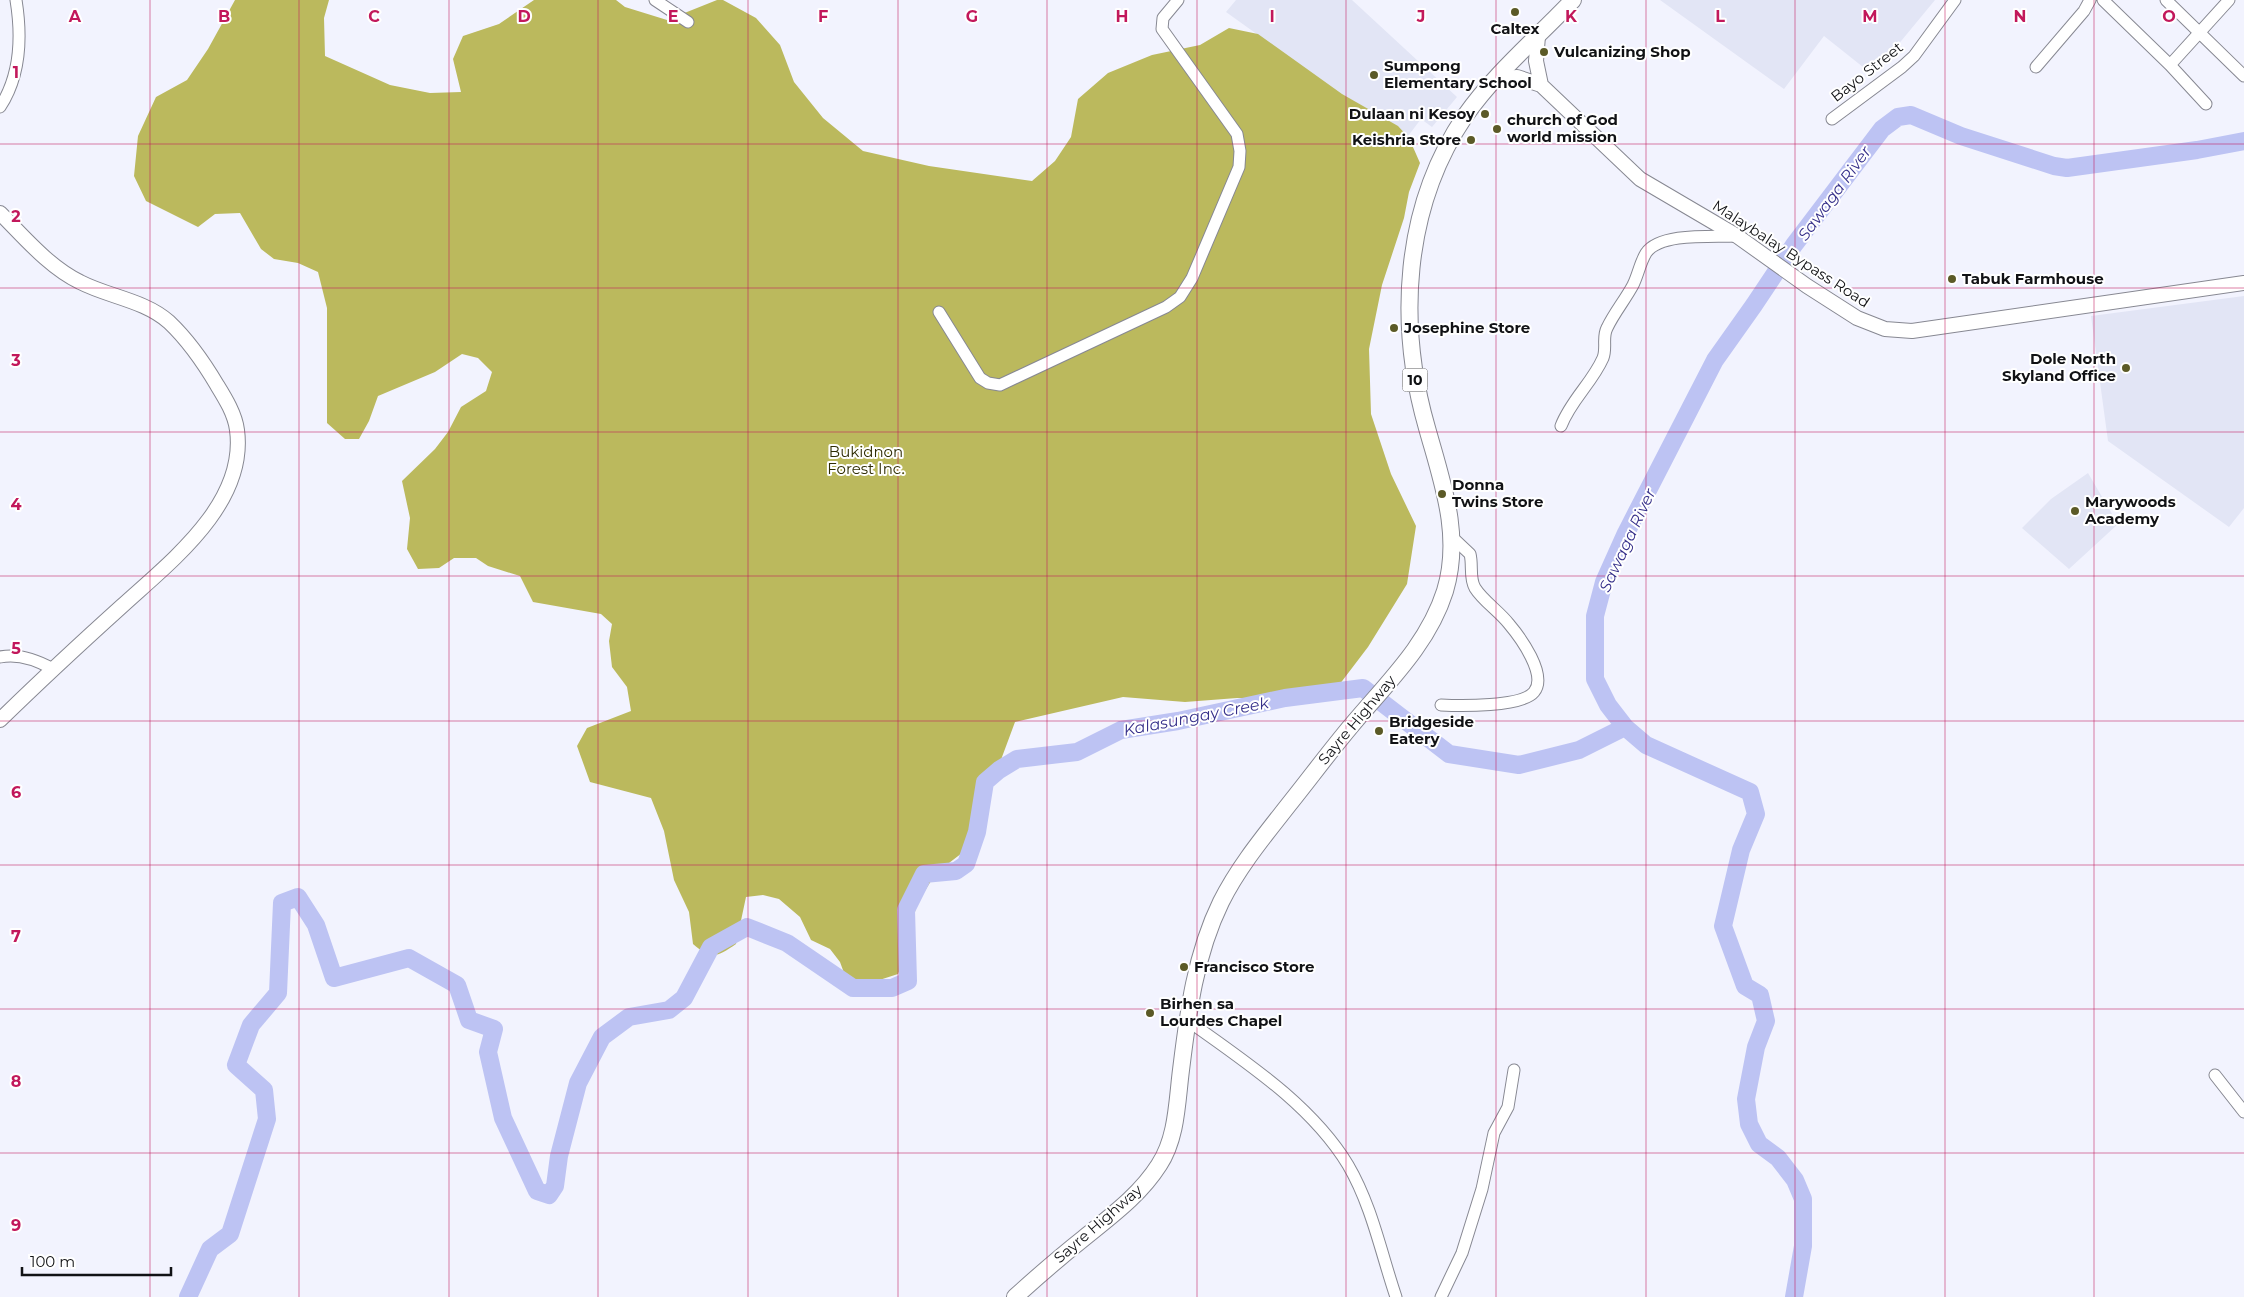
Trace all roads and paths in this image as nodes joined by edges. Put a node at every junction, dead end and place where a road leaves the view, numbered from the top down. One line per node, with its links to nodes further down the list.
1 (16, 0): 19 (street)
2 (655, 0): 10 (street)
3 (1178, 0): 24 (street)
4 (1573, 0): 12 (highway, 10)
5 (1955, 0): 20 (street, Bayo Street)
6 (2090, 0): 14 (street)
7 (2103, 0): 13 (street)
8 (2166, 0): 11 (street)
9 (2229, 0): 11 (street)
10 (688, 22)
11 (2200, 31): 13 (street); 15 (street)
12 (1538, 36): 16 (highway, 10); 17 (main road)
13 (2170, 64): 18 (street)
14 (2036, 67)
15 (2244, 76)
16 (1495, 79): 17 (main road, Malaybalay Bypass Road); 26 (highway, Sayre Highway / 10)
17 (1541, 85): 22 (main road, Malaybalay Bypass Road)
18 (2206, 104)
19 (0, 107)
20 (1832, 119)
21 (0, 213): 28 (main road)
22 (1737, 236): 23 (main road, Malaybalay Bypass Road); 25 (street)
23 (2244, 283)
24 (939, 312)
25 (1561, 426)
26 (1452, 537): 29 (street); 31 (highway, Sayre Highway / 10)
27 (0, 657): 28 (street)
28 (53, 669): 30 (main road)
29 (1441, 705)
30 (0, 720)
31 (1187, 1020): 35 (highway, Sayre Highway / 10); 36 (street)
32 (1514, 1070): 37 (street)
33 (2215, 1075): 34 (street)
34 (2244, 1112)
35 (1015, 1297)
36 (1396, 1297)
37 (1441, 1297)

